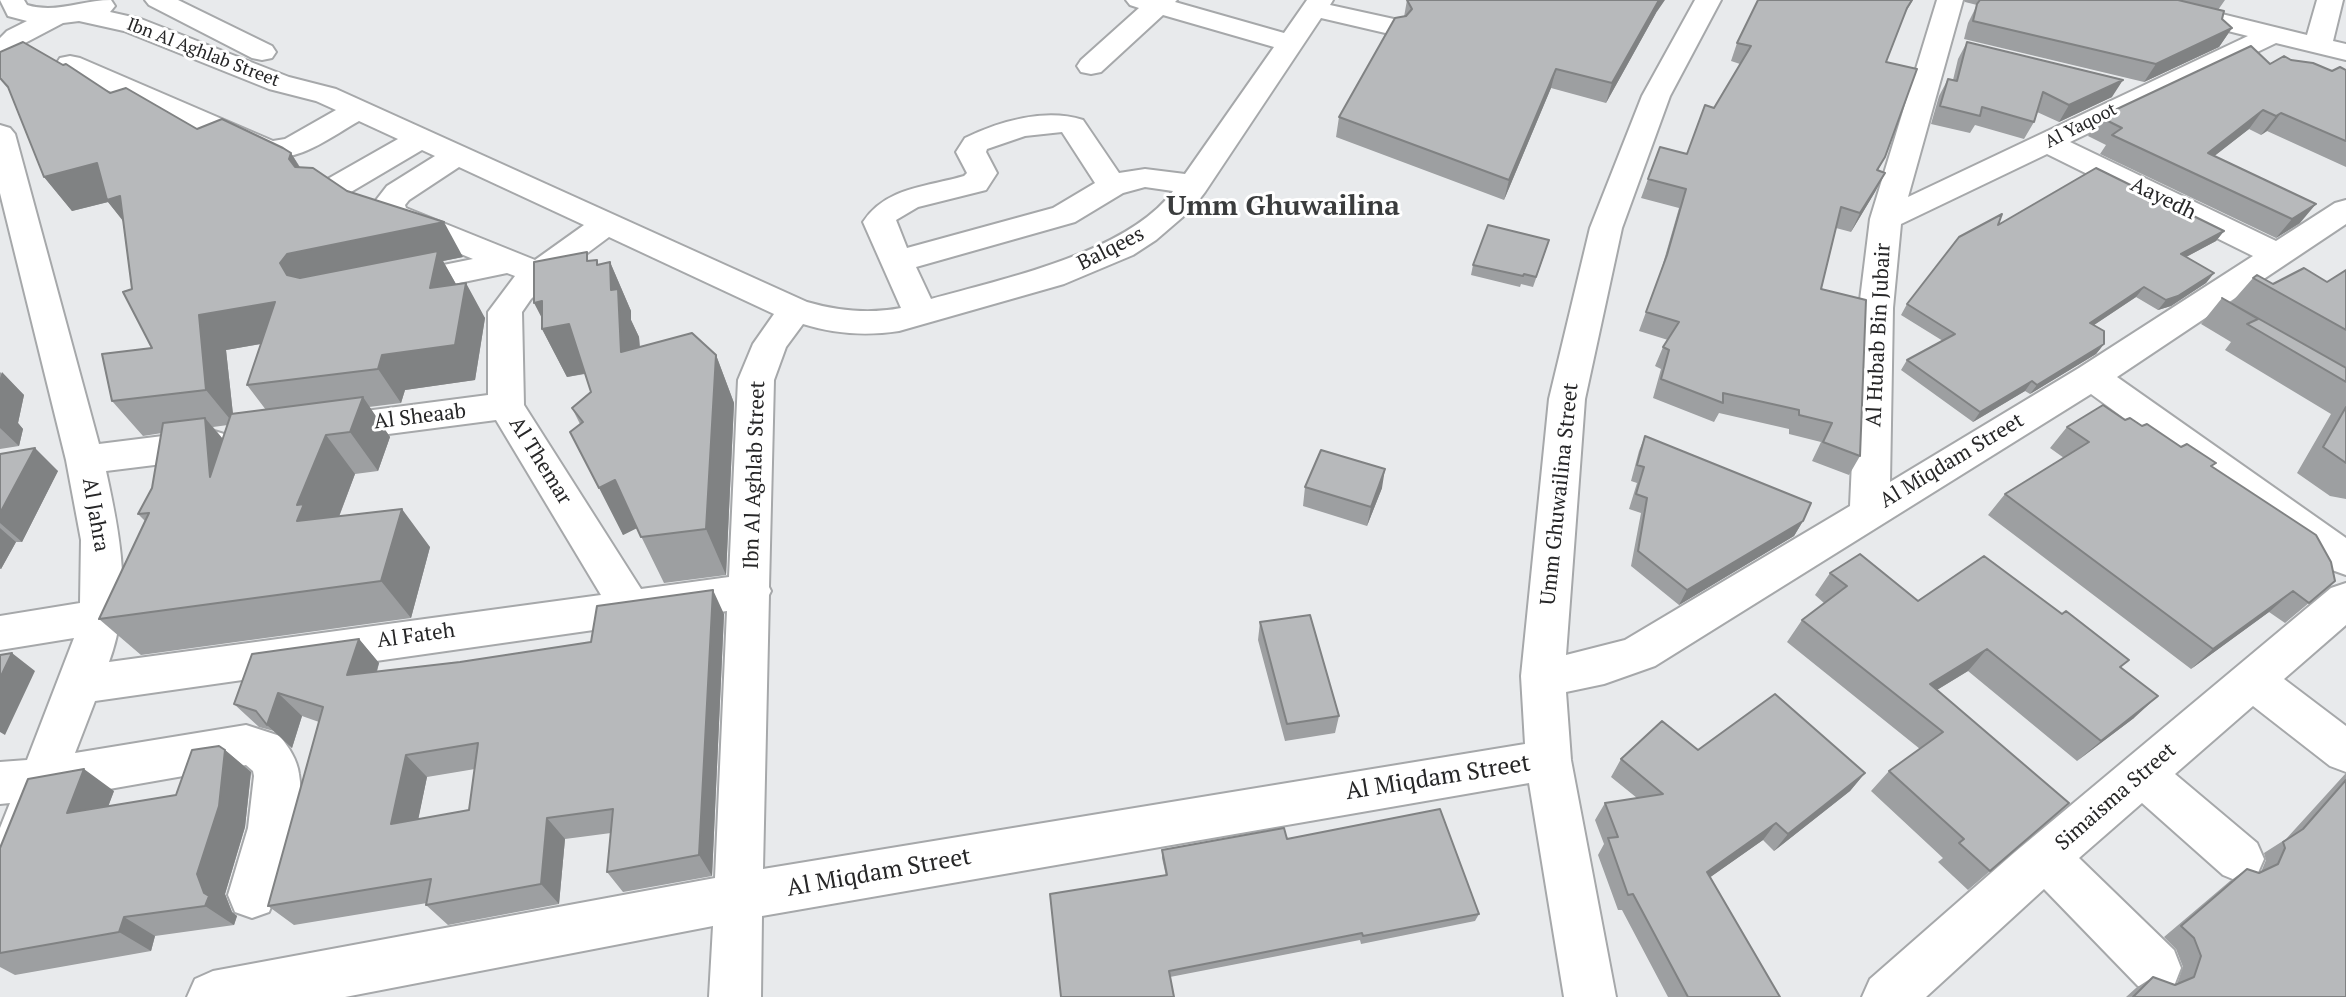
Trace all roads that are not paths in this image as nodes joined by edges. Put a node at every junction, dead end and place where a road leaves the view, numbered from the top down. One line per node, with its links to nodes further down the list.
1 (118, 0): 10 (street)
2 (158, 0): 21 (street, Ibn Al Aghlab Street)
3 (1708, 0): 56 (street, Umm Ghuwailina Street)
4 (1950, 0): 33 (street, Al Hubab Bin Jubair)
5 (2133, 0): 12 (street)
6 (2330, 0): 14 (street)
7 (1154, 2): 13 (street); 18 (street)
8 (1317, 4): 11 (street); 13 (street, Balqees)
9 (8, 8): 10 (street, Ibn Al Aghlab Street)
10 (68, 14): 16 (street); 21 (street, Ibn Al Aghlab Street)
11 (1394, 27)
12 (2276, 33): 14 (street); 20 (street, Al Yaqoot)
13 (1289, 43): 27 (street, Balqees)
14 (2318, 45): 15 (street)
15 (2346, 52)
16 (0, 54)
17 (70, 64): 22 (street)
18 (1091, 66)
19 (2105, 84): 20 (street)
20 (2143, 93): 25 (street, Al Yaqoot)
21 (326, 95): 22 (street, Ibn Al Aghlab Street)
22 (358, 110): 24 (street, Ibn Al Aghlab Street)
23 (0, 134): 32 (street, Al Jahra)
24 (421, 138): 26 (street, Ibn Al Aghlab Street); 30 (street)
25 (2048, 143): 33 (street, Al Yaqoot); 36 (street, Aayedh)
26 (458, 155): 34 (street, Ibn Al Aghlab Street); 38 (street)
27 (1194, 185): 29 (street); 42 (street, Balqees)
28 (967, 186): 29 (street); 35 (street); 37 (street)
29 (1112, 186): 35 (street)
30 (328, 192)
31 (2346, 210): 36 (street, Al Miqdam Street)
32 (10, 214): 48 (street, Al Jahra)
33 (1886, 219): 49 (street, Al Hubab Bin Jubair)
34 (608, 223): 38 (street, Al Themar); 41 (street, Ibn Al Aghlab Street)
35 (996, 234): 37 (street)
36 (2278, 255): 40 (street, Al Miqdam Street)
37 (896, 262): 42 (street)
38 (523, 267): 39 (street); 45 (street, Al Themar)
39 (377, 288)
40 (2202, 305): 43 (street); 44 (street, Al Miqdam Street)
41 (795, 310): 42 (street, Balqees); 51 (street, Ibn Al Aghlab Street)
42 (921, 314)
43 (2238, 326)
44 (2092, 377): 49 (street, Al Miqdam Street); 50 (street)
45 (506, 406): 46 (street, Al Sheaab); 53 (street, Al Themar)
46 (289, 434)
47 (248, 439): 48 (street)
48 (85, 460): 54 (street, Al Jahra)
49 (1869, 512): 56 (street, Al Miqdam Street)
50 (2346, 559)
51 (751, 591): 53 (street, Al Fateh); 67 (street, Ibn Al Aghlab Street)
52 (2346, 600): 57 (street, Simaisma Street)
53 (629, 606): 58 (street, Al Fateh)
54 (100, 617): 55 (street); 58 (street, Al Jahra)
55 (0, 633)
56 (1543, 676): 60 (street, Umm Ghuwailina Street)
57 (2252, 680): 59 (street); 61 (street, Simaisma Street)
58 (81, 684): 62 (street, Al Jahra)
59 (2346, 752)
60 (1548, 760): 67 (street, Al Miqdam Street); 69 (street, Umm Ghuwailina Street)
61 (2143, 775): 63 (street); 64 (street, Simaisma Street)
62 (21, 781): 65 (street, Al Jahra); 66 (street)
63 (2240, 859)
64 (2039, 863): 68 (street); 72 (street, Simaisma Street)
65 (0, 888)
66 (252, 895)
67 (738, 897): 70 (street, Al Miqdam Street); 71 (street, Ibn Al Aghlab Street)
68 (2145, 972)
69 (1593, 987)
70 (213, 997)
71 (735, 997)
72 (1888, 997)

